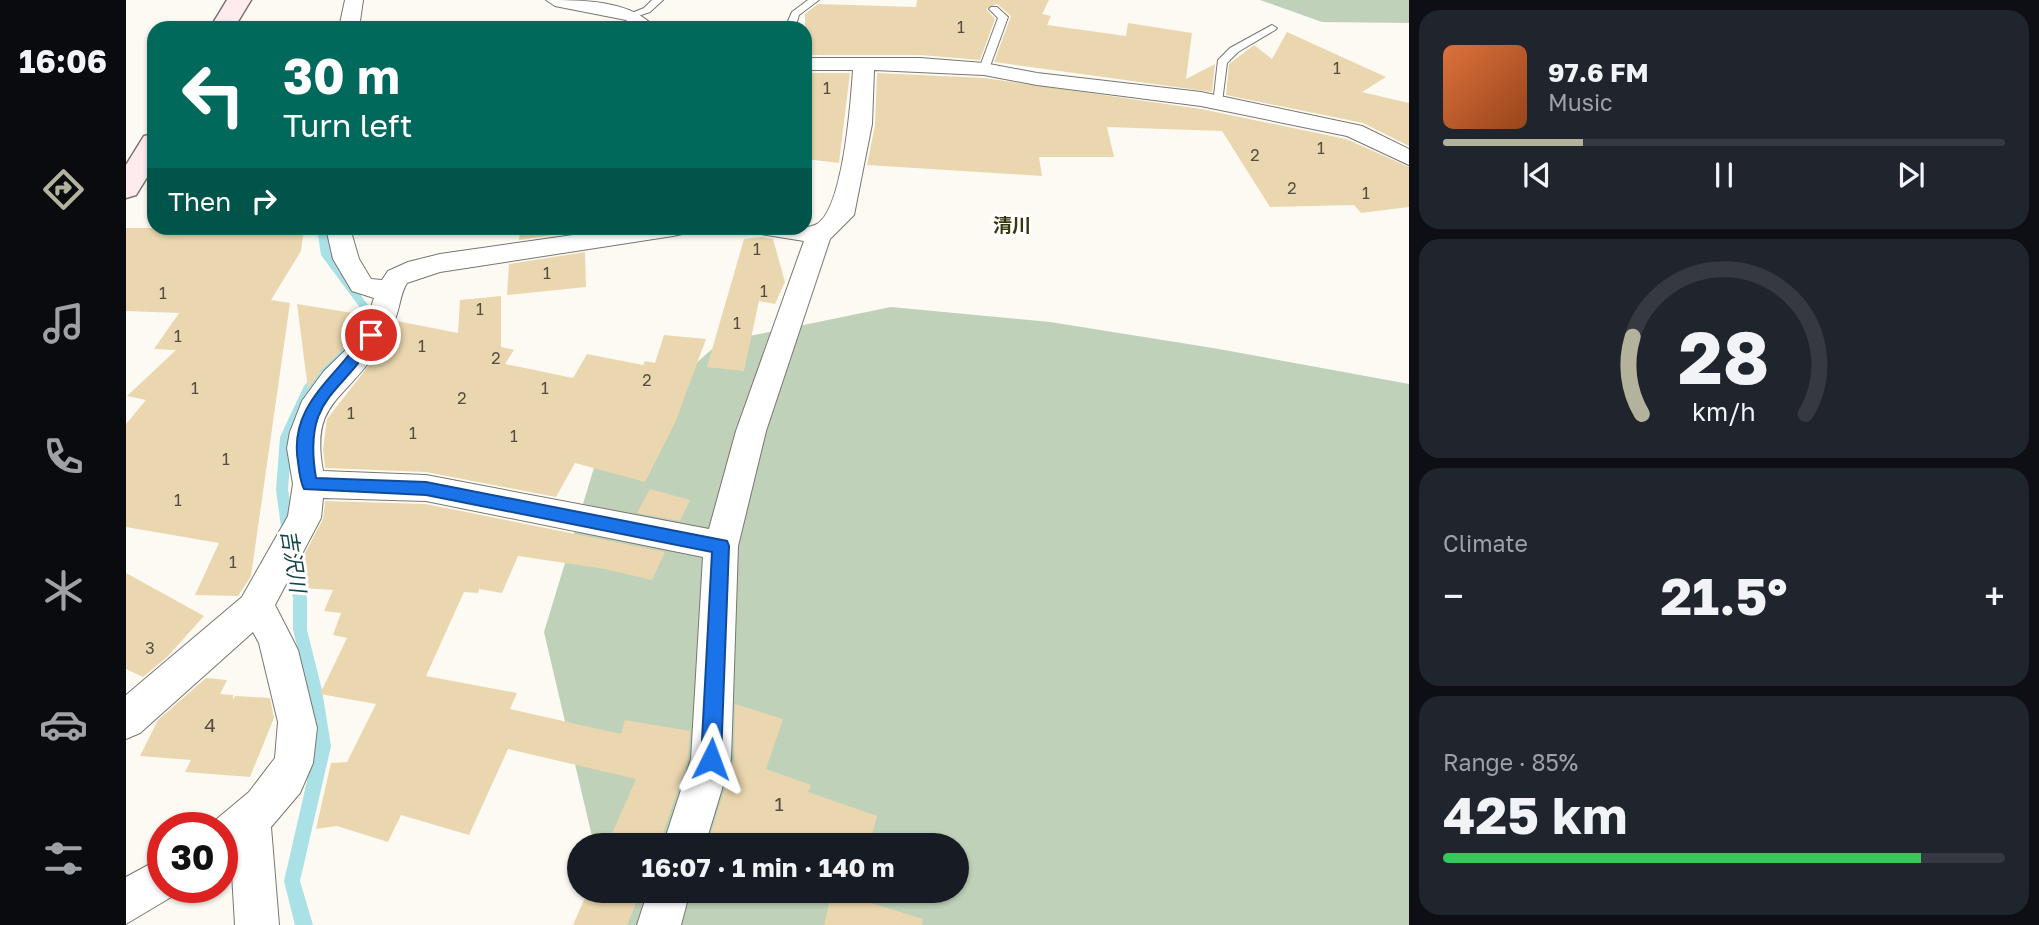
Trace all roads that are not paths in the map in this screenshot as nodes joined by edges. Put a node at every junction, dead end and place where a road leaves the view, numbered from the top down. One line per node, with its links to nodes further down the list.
1 (239, 0): 7 (main road)
2 (354, 0): 8 (street)
3 (555, 0): 9 (street)
4 (657, 0): 9 (lane)
5 (814, 0): 10 (lane)
6 (994, 9): 14 (lane)
7 (226, 21)
8 (350, 21)
9 (639, 21)
10 (793, 21)
11 (1272, 29): 15 (lane)
12 (812, 64): 13 (street)
13 (864, 64): 14 (street); 22 (street)
14 (984, 69): 15 (street)
15 (1217, 102): 17 (street)
16 (147, 154): 18 (main road)
17 (1409, 158)
18 (126, 189)
19 (812, 234): 22 (street)
20 (340, 235): 23 (street)
21 (628, 235): 23 (street)
22 (819, 235): 25 (street)
23 (390, 289): 24 (street)
24 (309, 484): 25 (street); 26 (street)
25 (721, 546): 29 (street)
26 (256, 608): 27 (street); 28 (street)
27 (126, 720)
28 (238, 828)
29 (688, 833)
30 (238, 839): 34 (street)
31 (147, 888): 32 (street)
32 (126, 902)
33 (665, 903): 35 (street)
34 (257, 925)
35 (659, 925)

